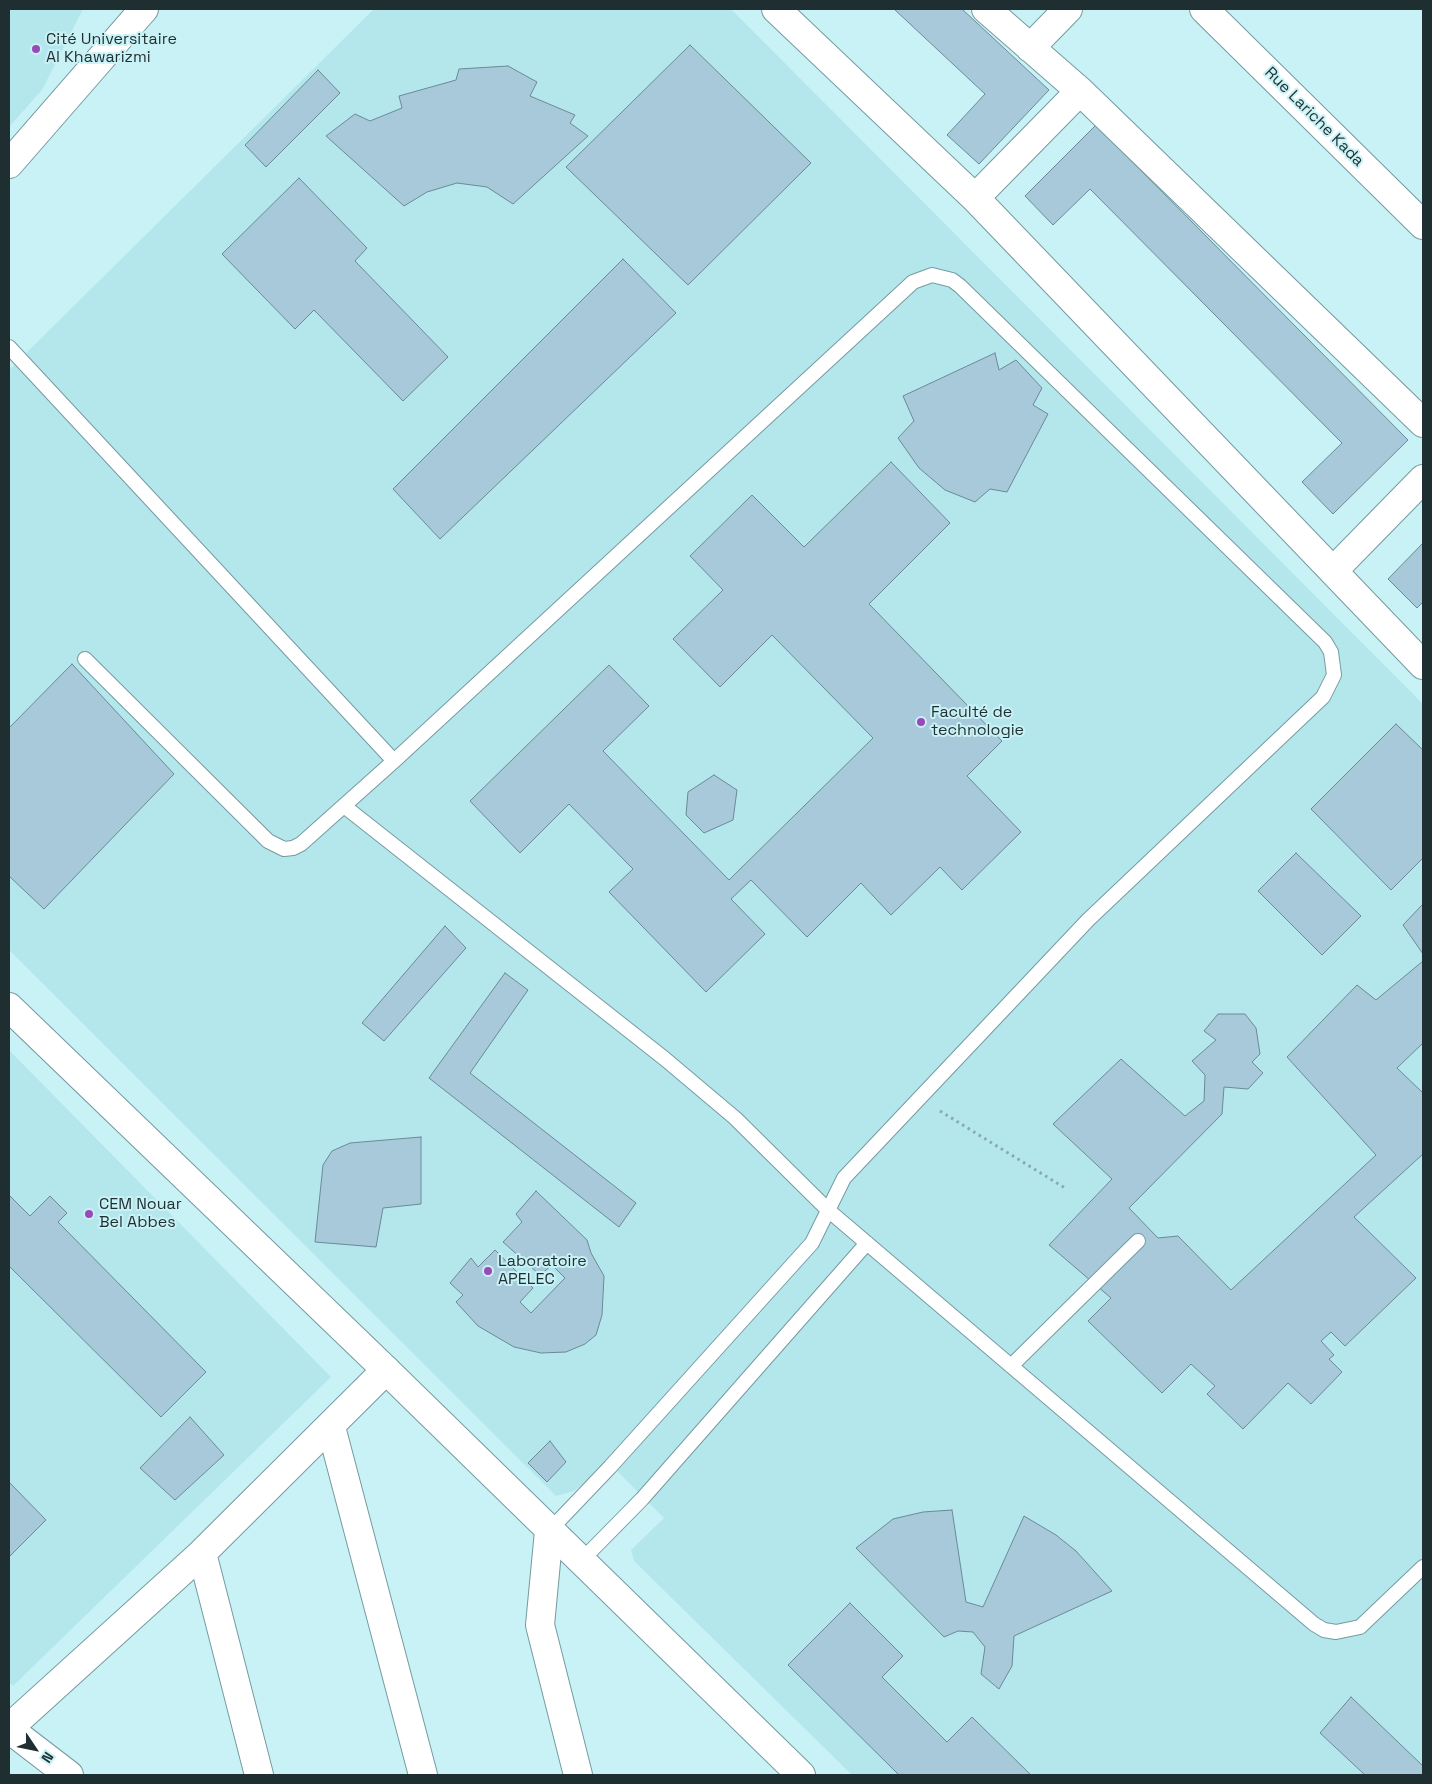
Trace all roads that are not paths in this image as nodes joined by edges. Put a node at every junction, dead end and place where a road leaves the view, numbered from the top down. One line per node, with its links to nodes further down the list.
1 (776, 9): 9 (street)
2 (986, 9): 6 (street)
3 (1068, 9): 6 (street)
4 (1204, 9): 10 (street, Rue Lariche Kada)
5 (134, 14): 8 (street)
6 (1030, 48): 7 (street)
7 (1080, 91): 9 (street); 12 (street)
8 (9, 164)
9 (975, 198): 14 (street)
10 (1423, 224)
11 (9, 347): 17 (lane)
12 (1423, 423)
13 (1423, 479): 14 (street)
14 (1334, 572): 16 (street)
15 (85, 659): 18 (lane)
16 (1423, 665)
17 (394, 761): 18 (lane); 20 (lane)
18 (344, 806): 20 (lane)
19 (9, 1007): 24 (street)
20 (828, 1210): 22 (lane); 26 (lane)
21 (1138, 1241): 23 (lane)
22 (867, 1243): 23 (lane); 28 (lane)
23 (1011, 1366): 29 (lane)
24 (386, 1370): 25 (street); 26 (street)
25 (330, 1427): 27 (street); 34 (street)
26 (549, 1531): 28 (street); 30 (street)
27 (202, 1553): 31 (street); 33 (street)
28 (580, 1561): 30 (street); 36 (street)
29 (1423, 1567)
30 (546, 1580): 35 (street)
31 (9, 1729): 32 (street)
32 (69, 1775)
33 (259, 1775)
34 (423, 1775)
35 (578, 1775)
36 (801, 1775)

